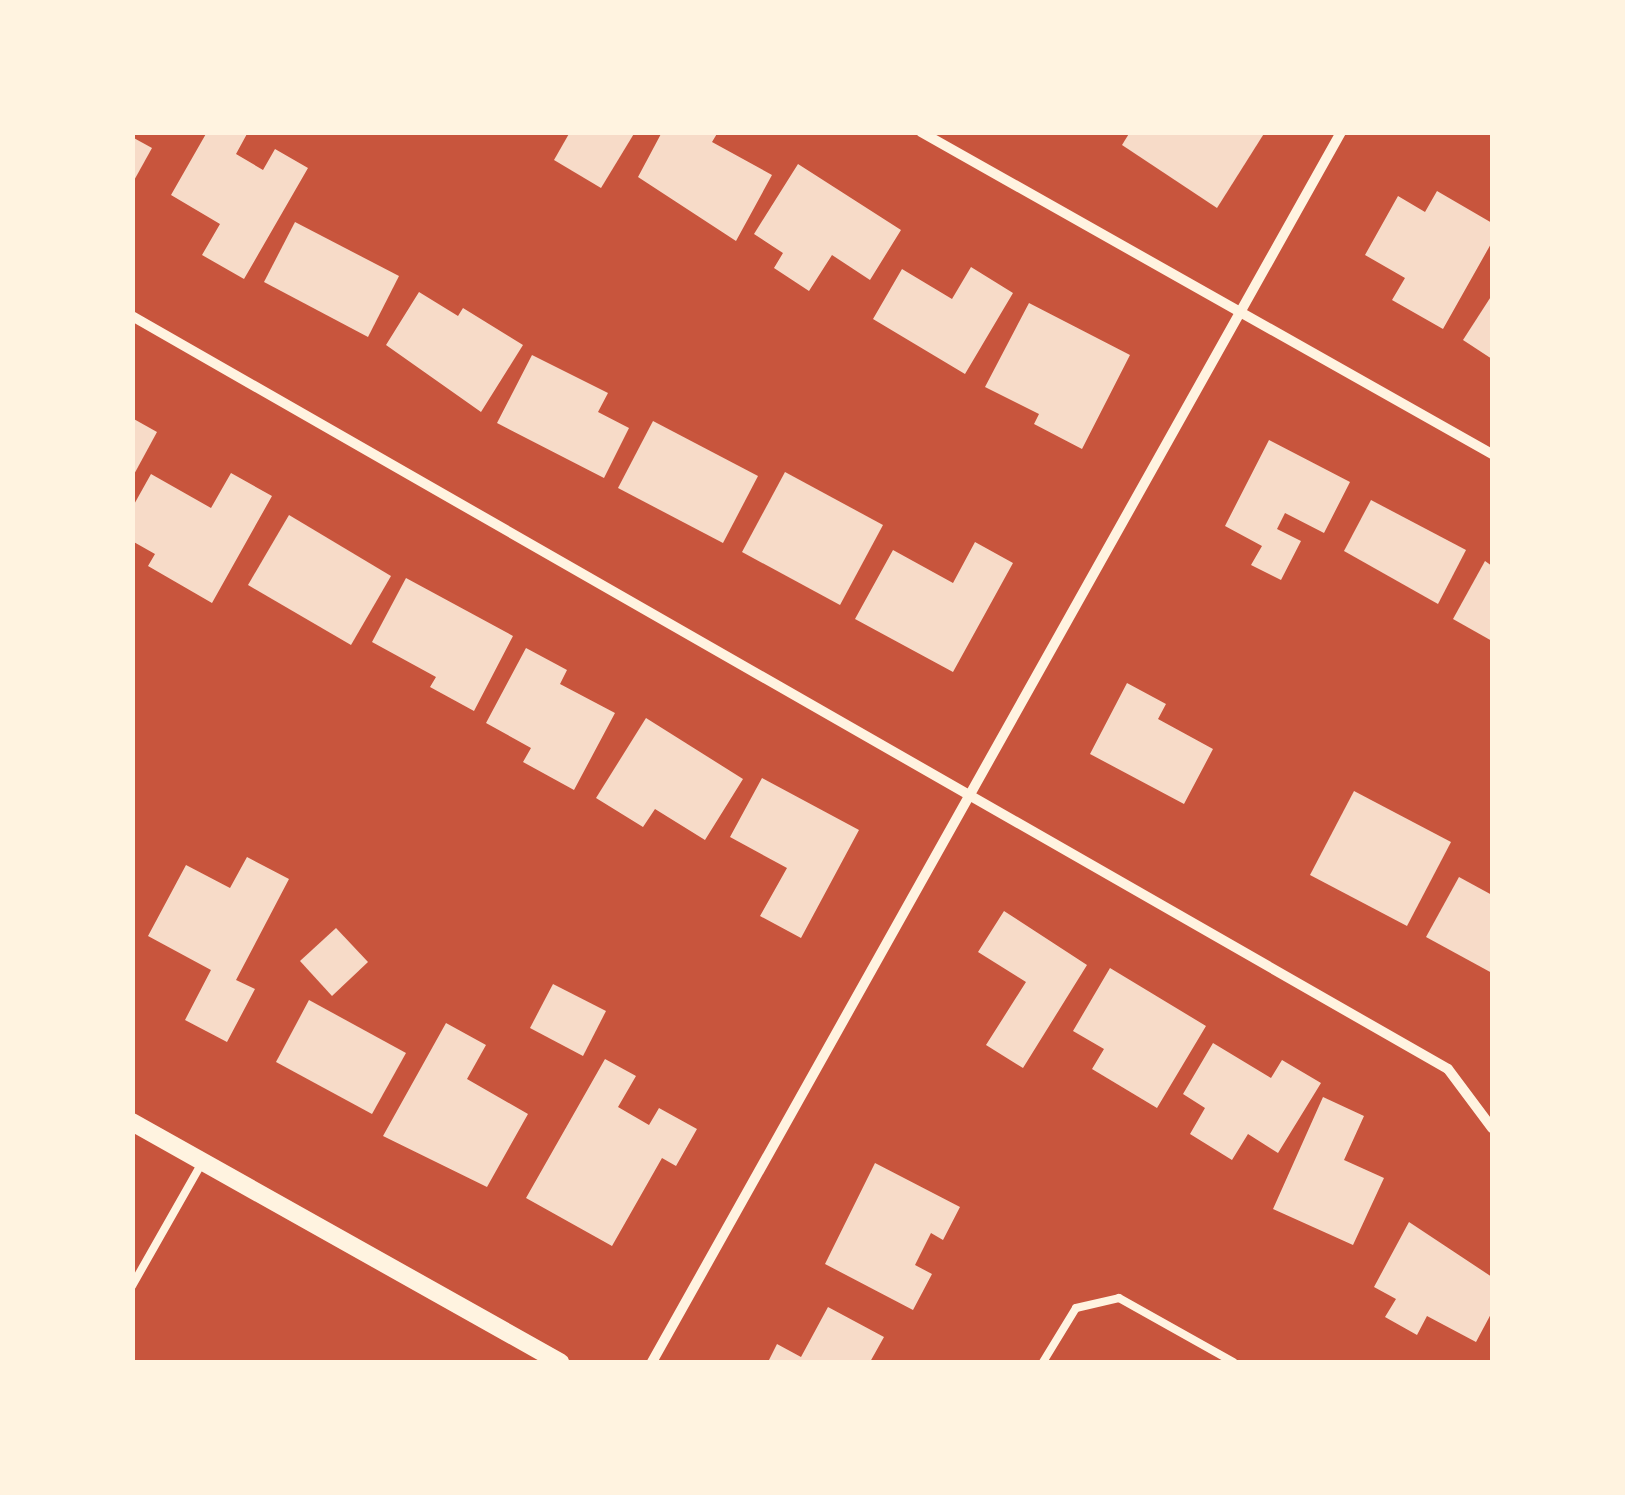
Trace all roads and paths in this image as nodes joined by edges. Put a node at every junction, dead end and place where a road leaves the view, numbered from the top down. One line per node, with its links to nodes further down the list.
1 (921, 132): 3 (street)
2 (1341, 132): 3 (street)
3 (1238, 310): 5 (street); 6 (street)
4 (132, 316): 6 (street)
5 (1492, 454)
6 (970, 791): 8 (street); 12 (street)
7 (132, 1122): 9 (street)
8 (1492, 1128)
9 (202, 1162): 10 (lane); 11 (street)
10 (132, 1286)
11 (560, 1362)
12 (652, 1362)
13 (1043, 1362): 14 (lane)
14 (1232, 1362)

